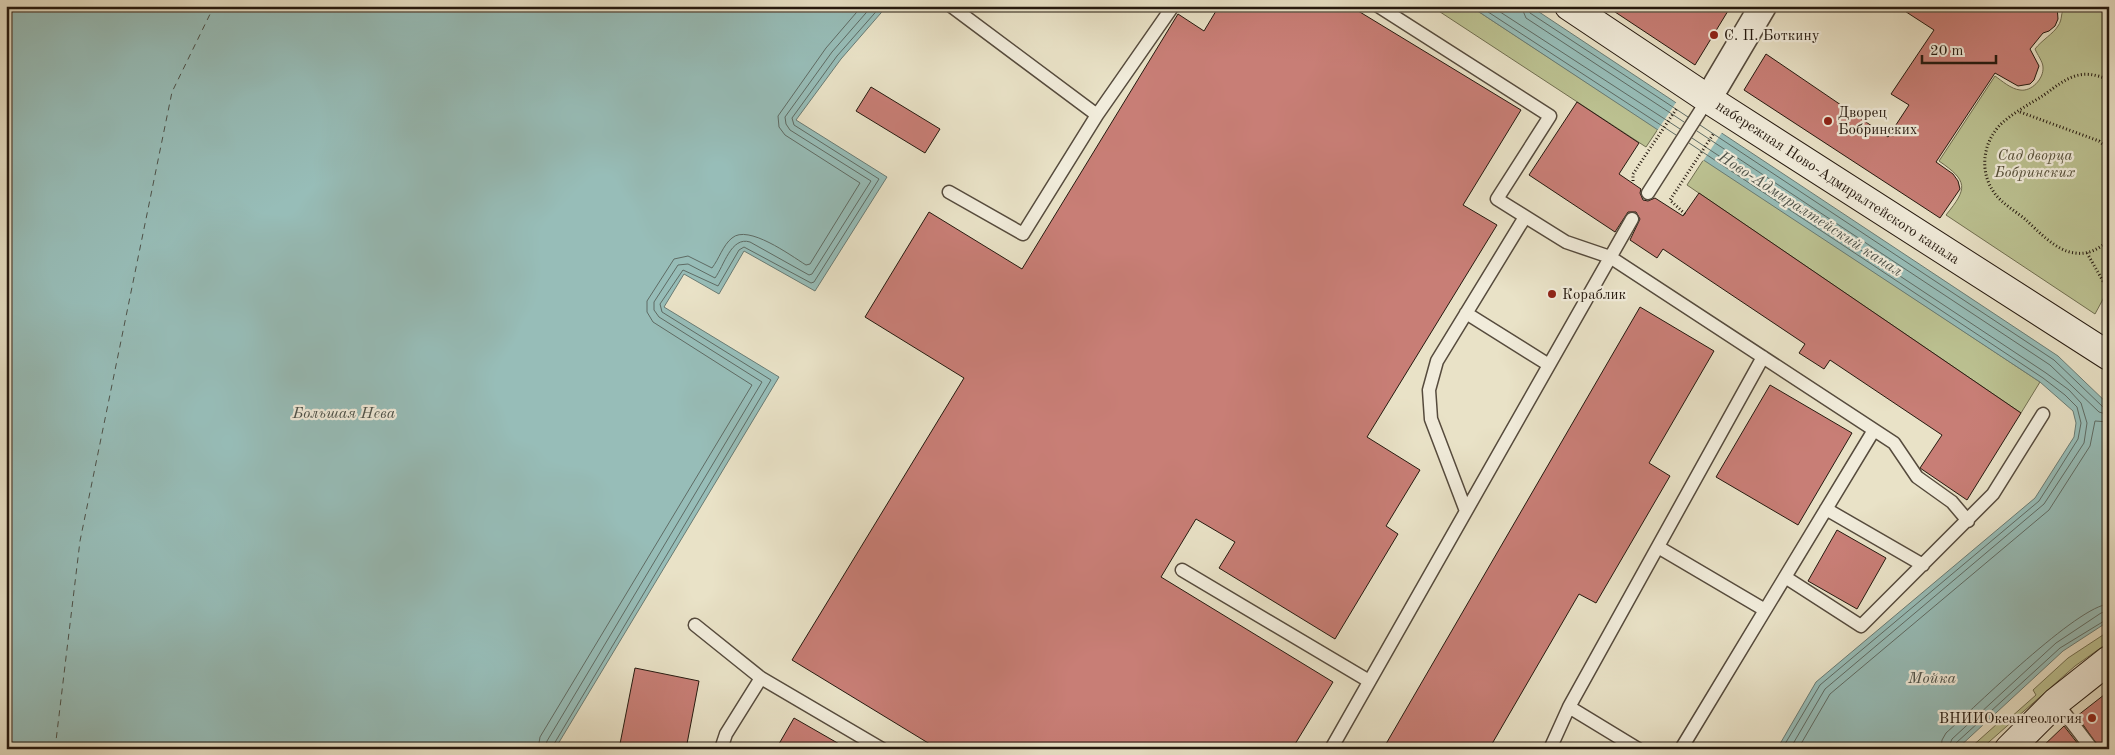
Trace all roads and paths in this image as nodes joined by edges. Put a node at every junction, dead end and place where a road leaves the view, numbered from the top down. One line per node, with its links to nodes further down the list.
1 (951, 6): 10 (lane)
2 (1173, 6): 10 (lane)
3 (1378, 6): 17 (lane)
4 (1570, 6): 8 (main road, набережная Ново-Адмиралтейского канала)
5 (1763, 6): 8 (street)
6 (2109, 80): 9 (path)
7 (1680, 103): 13 (path)
8 (1703, 107): 15 (lane); 24 (main road, набережная Ново-Адмиралтейского канала)
9 (2020, 112): 12 (path); 20 (path)
10 (1097, 115): 14 (lane)
11 (1718, 128): 16 (path)
12 (2109, 149)
13 (1634, 183)
14 (949, 192)
15 (1648, 193)
16 (1685, 214)
17 (1525, 217): 21 (lane); 23 (lane)
18 (1632, 219): 21 (lane)
19 (2109, 240): 20 (path)
20 (2087, 253): 22 (path)
21 (1610, 257): 25 (lane); 26 (lane)
22 (2109, 285)
23 (1466, 313): 26 (lane); 30 (lane)
24 (2109, 356)
25 (1763, 357): 28 (lane); 32 (lane)
26 (1549, 365): 30 (lane)
27 (2043, 414): 31 (lane)
28 (1874, 430): 29 (lane); 31 (lane)
29 (1826, 509): 33 (lane); 35 (lane)
30 (1466, 511): 40 (lane)
31 (1968, 521): 33 (lane)
32 (1658, 547): 36 (lane); 42 (lane)
33 (1923, 565): 35 (lane)
34 (1182, 570): 40 (lane)
35 (1785, 577): 36 (lane)
36 (1765, 610): 48 (lane)
37 (695, 625): 39 (lane)
38 (2109, 660): 41 (main road)
39 (761, 678): 43 (lane); 44 (lane)
40 (1369, 681): 45 (lane)
41 (2056, 702): 49 (main road); 50 (lane)
42 (1569, 708): 46 (lane); 47 (lane)
43 (721, 749)
44 (882, 749)
45 (1331, 749)
46 (1550, 749)
47 (1638, 749)
48 (1681, 749)
49 (2009, 749)
50 (2092, 749)

